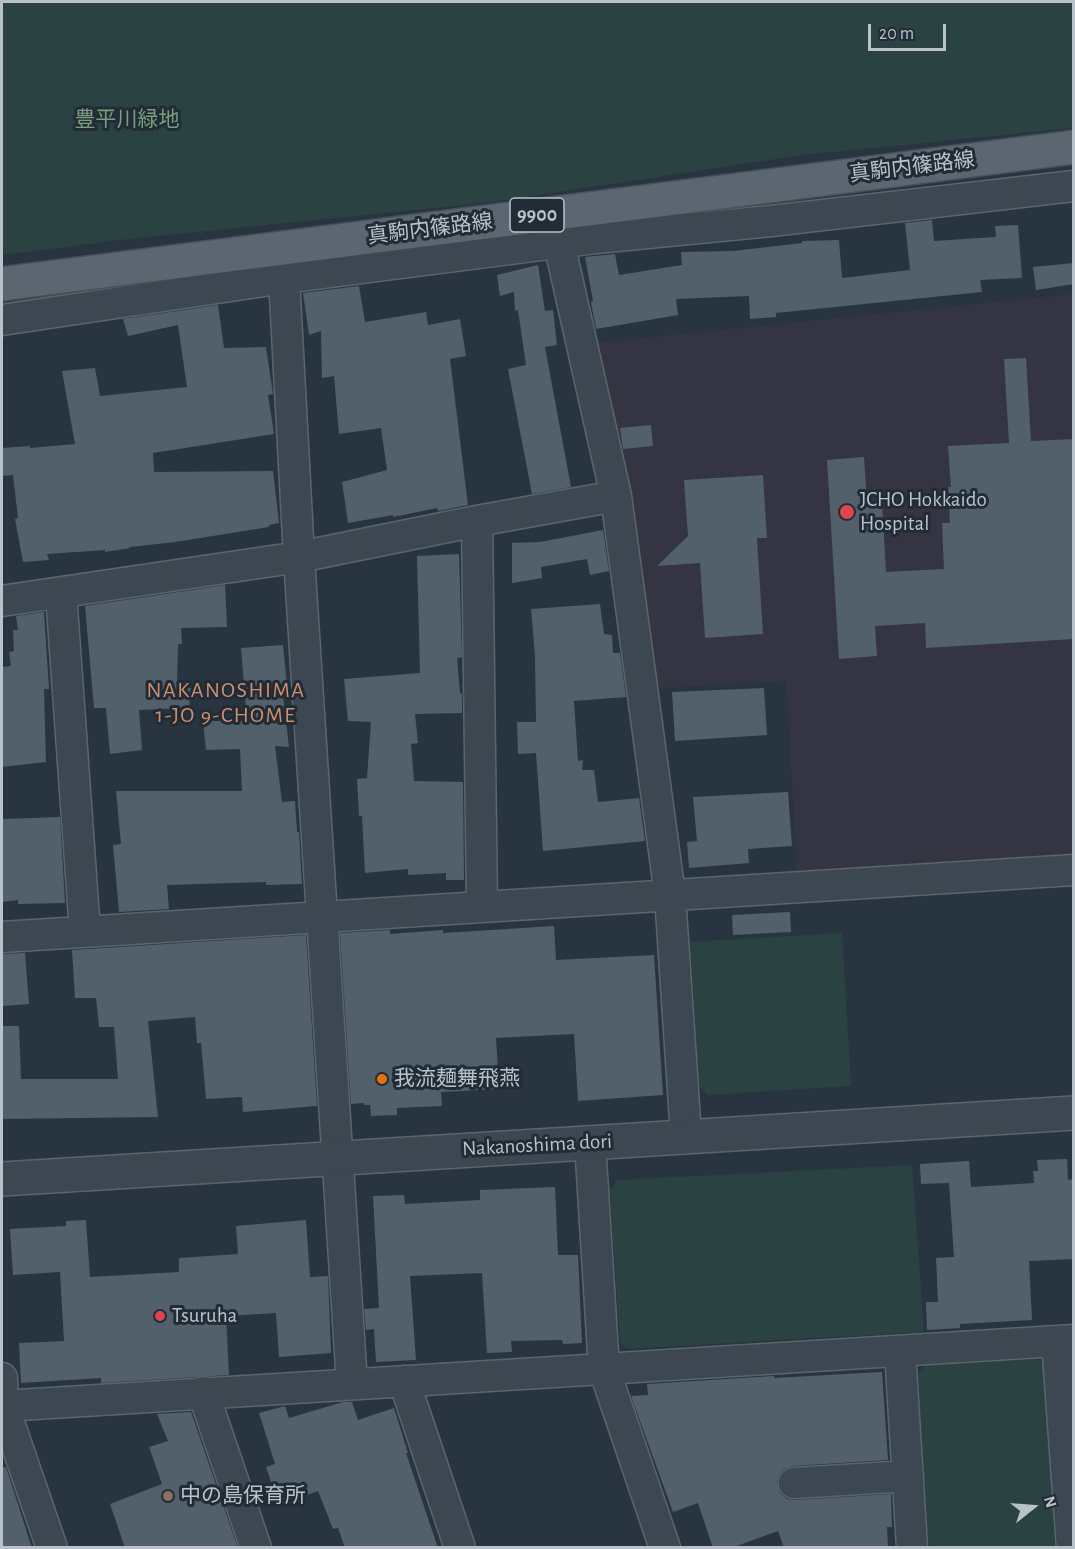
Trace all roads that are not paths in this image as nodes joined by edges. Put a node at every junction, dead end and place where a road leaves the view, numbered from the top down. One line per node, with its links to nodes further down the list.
1 (1074, 147): 5 (main road, 真駒内篠路線 / 9900)
2 (1074, 186): 3 (street)
3 (559, 243): 4 (street); 7 (street)
4 (284, 278): 6 (street); 9 (street)
5 (2, 284)
6 (2, 320)
7 (616, 496): 8 (street); 13 (street)
8 (477, 521): 9 (street); 14 (street)
9 (299, 557): 10 (street); 15 (street)
10 (61, 593): 11 (street); 16 (street)
11 (2, 601)
12 (1074, 870): 13 (street)
13 (670, 895): 14 (street); 19 (street)
14 (482, 907): 15 (street)
15 (323, 916): 16 (street); 21 (street)
16 (85, 932): 17 (street)
17 (2, 937)
18 (1074, 1113): 19 (street, Nakanoshima dori)
19 (686, 1136): 20 (street, Nakanoshima dori)
20 (590, 1142): 21 (street, Nakanoshima dori); 25 (street)
21 (338, 1158): 22 (street, Nakanoshima dori); 27 (street)
22 (2, 1179)
23 (1066, 1340): 24 (street); 37 (street)
24 (900, 1351): 25 (street); 30 (street)
25 (604, 1369): 26 (street); 35 (street)
26 (404, 1381): 27 (street); 34 (street)
27 (352, 1384): 28 (street)
28 (203, 1392): 29 (street); 33 (street)
29 (2, 1396): 32 (street)
30 (908, 1476): 31 (street); 36 (street)
31 (794, 1483)
32 (52, 1548)
33 (256, 1548)
34 (460, 1548)
35 (665, 1548)
36 (912, 1548)
37 (1072, 1548)

